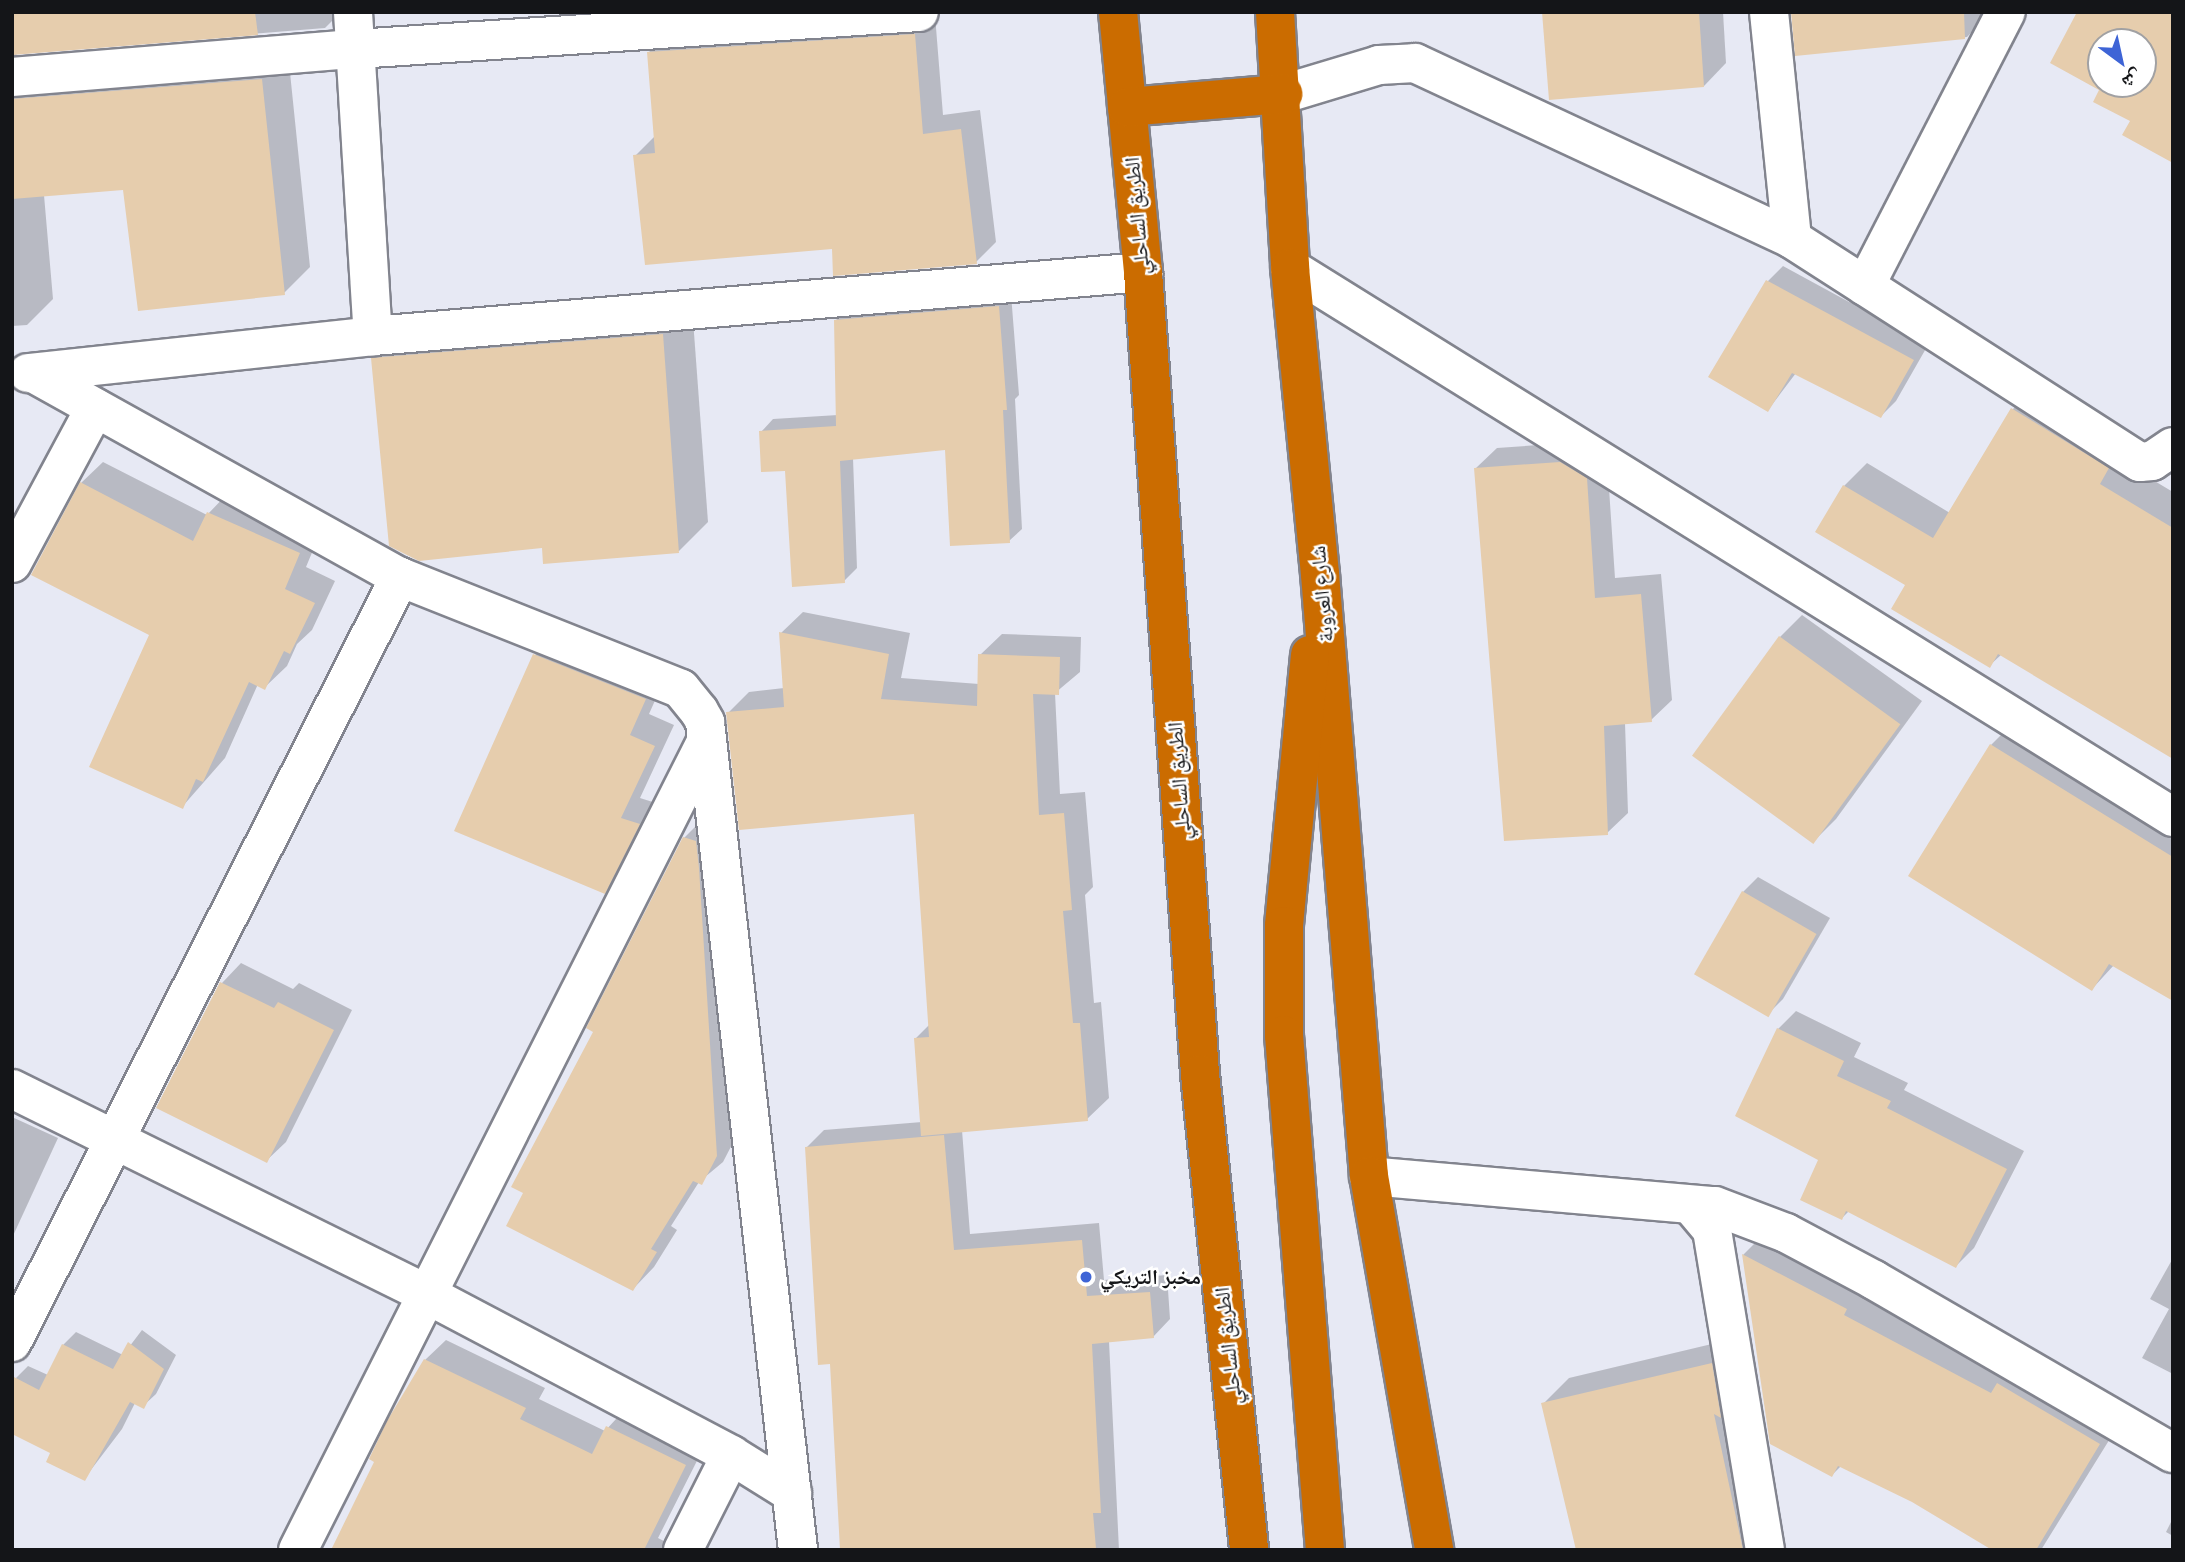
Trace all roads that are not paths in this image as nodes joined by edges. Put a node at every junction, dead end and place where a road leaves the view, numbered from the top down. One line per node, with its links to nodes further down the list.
1 (919, 12): 6 (street)
2 (1118, 12): 9 (highway, الطريق الساحلي)
3 (1275, 12): 8 (highway, شارع العروبة)
4 (1769, 12): 10 (street)
5 (2006, 12): 13 (street)
6 (355, 31): 7 (street); 14 (street)
7 (12, 77)
8 (1283, 94): 9 (highway); 10 (street); 11 (highway, شارع العروبة)
9 (1127, 107): 12 (highway, الطريق الساحلي)
10 (1792, 239): 13 (street)
11 (1290, 268): 19 (highway, شارع العروبة); 22 (street)
12 (1143, 272): 14 (street); 35 (highway, الطريق الساحلي)
13 (1865, 286): 17 (street)
14 (373, 336): 15 (street)
15 (23, 373): 16 (street)
16 (95, 408): 18 (street); 20 (street)
17 (2173, 447)
18 (12, 563)
19 (1320, 574): 25 (highway, شارع العروبة); 36 (highway)
20 (400, 578): 21 (street); 24 (street)
21 (705, 744): 27 (street); 31 (street)
22 (2173, 817)
23 (12, 1089): 24 (street)
24 (113, 1140): 27 (street); 28 (street)
25 (1369, 1176): 26 (street); 37 (highway)
26 (1691, 1205): 29 (street); 38 (street)
27 (428, 1295): 30 (street); 32 (street)
28 (12, 1342)
29 (2173, 1453)
30 (731, 1455): 31 (street); 33 (street)
31 (792, 1493): 34 (street)
32 (298, 1550)
33 (683, 1550)
34 (797, 1550)
35 (1249, 1550)
36 (1325, 1550)
37 (1434, 1550)
38 (1765, 1550)

